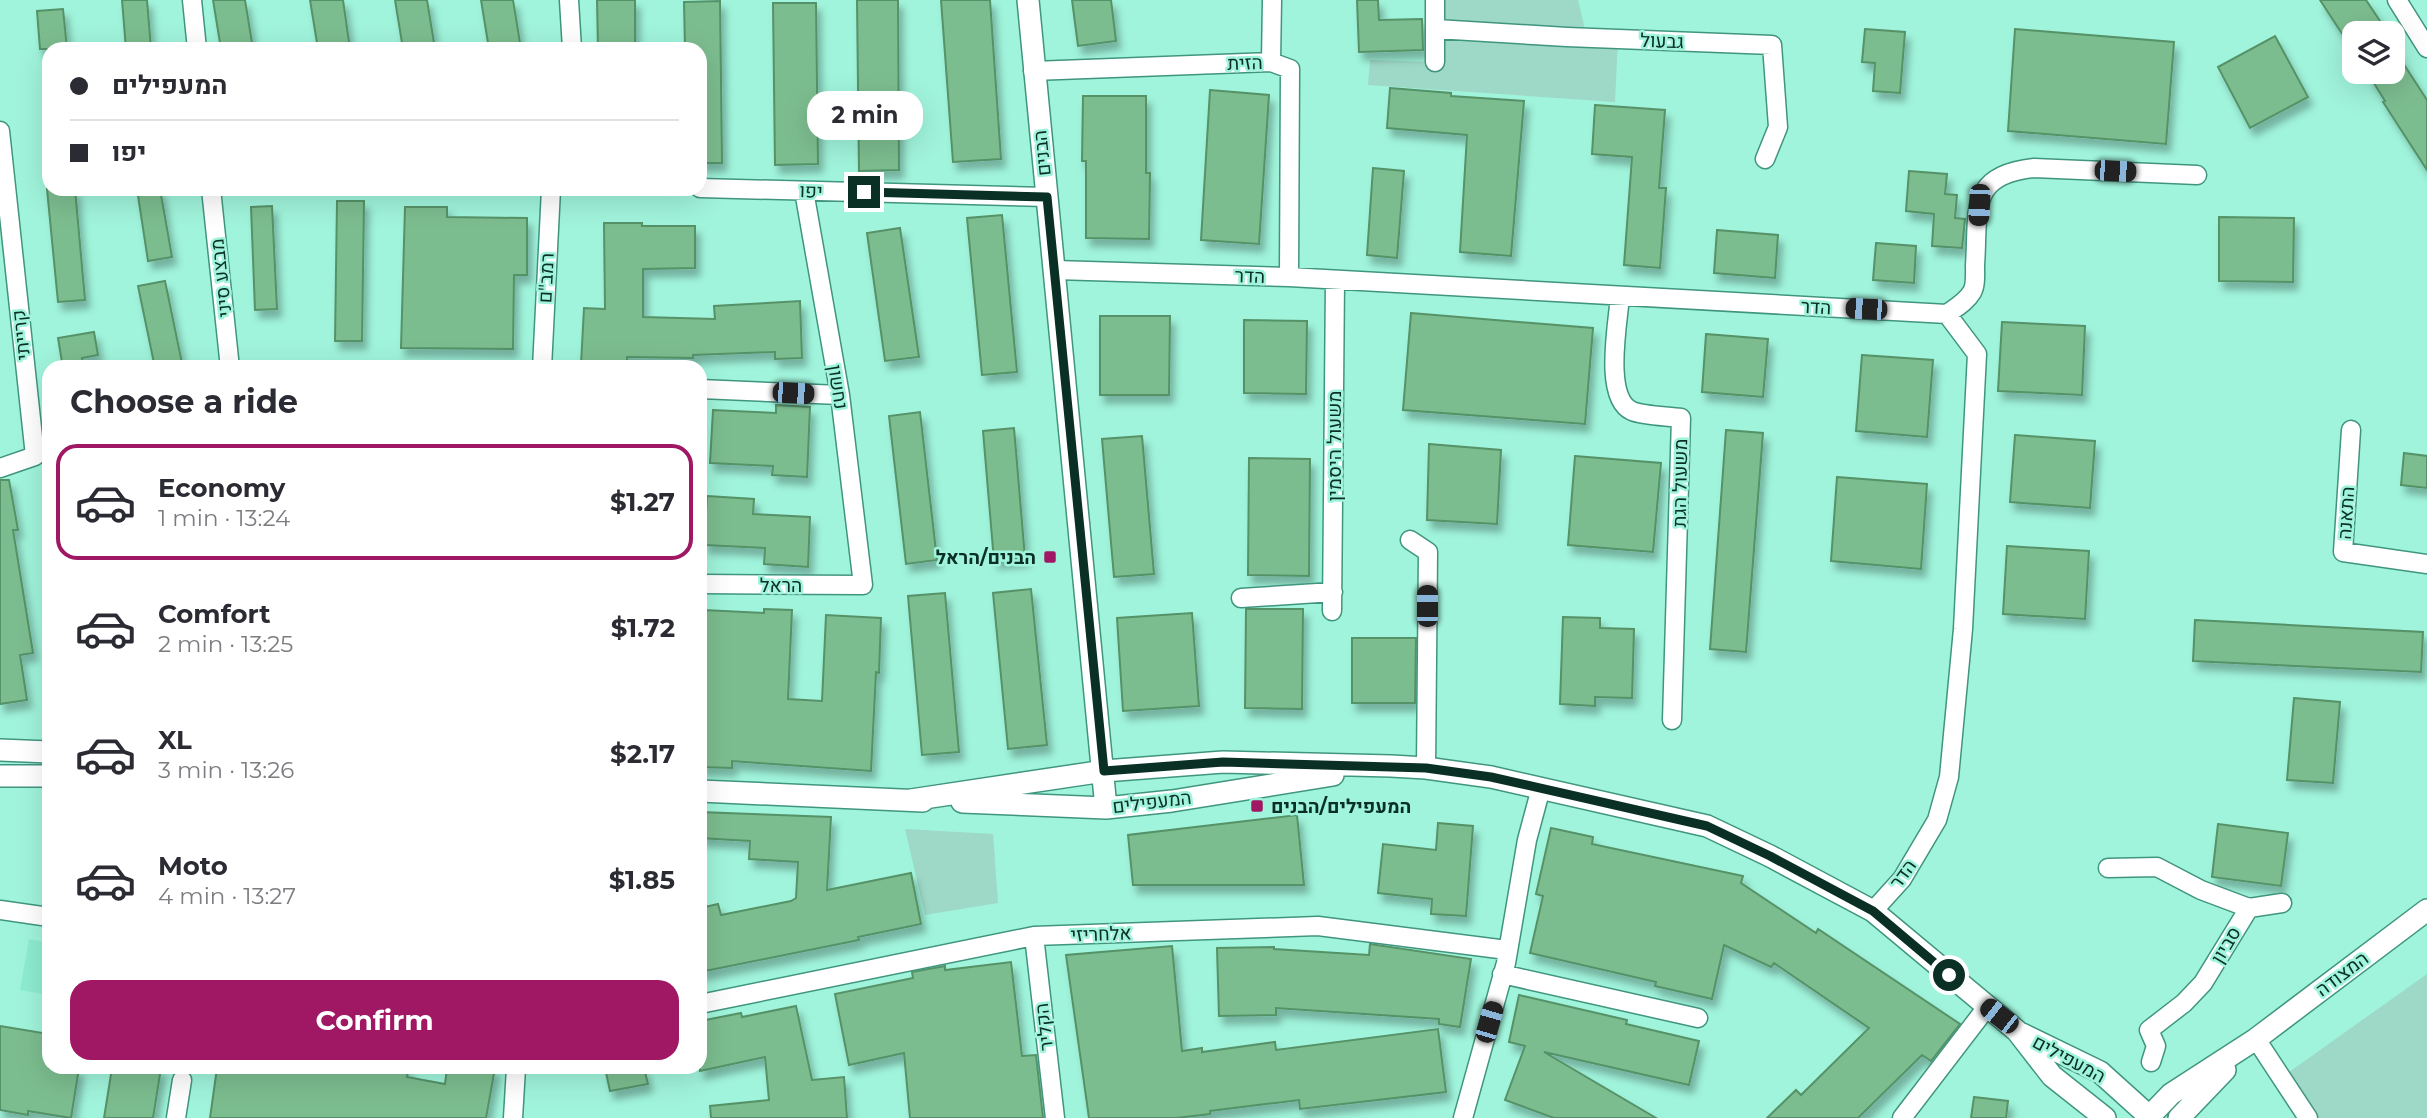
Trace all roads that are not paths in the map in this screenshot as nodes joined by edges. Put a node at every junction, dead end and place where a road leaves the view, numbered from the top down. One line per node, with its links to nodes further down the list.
1 (192, 0): 8 (street)
2 (569, 0): 9 (street)
3 (1028, 0): 13 (street, הבנים)
4 (1435, 0): 7 (street)
5 (2397, 0): 10 (street)
6 (1272, 8): 11 (street)
7 (1436, 29): 12 (street); 15 (street, גבעול)
8 (196, 42)
9 (572, 42)
10 (2427, 48)
11 (1271, 62): 13 (street, הזית); 23 (street, הזית)
12 (1435, 62)
13 (1033, 71): 21 (street, הבנים)
14 (0, 131): 32 (street, קרייתי)
15 (1765, 159)
16 (2197, 175): 26 (street)
17 (707, 188): 18 (street, יפו)
18 (804, 191): 21 (street, יפו); 30 (street, נחשון)
19 (212, 196): 27 (street, מבצע סיני)
20 (551, 196): 28 (street, רמב"ם)
21 (1047, 197): 22 (street, הבנים)
22 (1055, 270): 23 (street, הדר); 45 (street, הבנים)
23 (1290, 277): 24 (street, הדר)
24 (1335, 280): 25 (street, הדר); 37 (street, משעול היסמין)
25 (1620, 296): 26 (street, הדר); 40 (street, משעול הגת)
26 (1947, 314): 57 (street, הדר)
27 (229, 360)
28 (542, 360)
29 (707, 388): 30 (street)
30 (840, 396): 36 (street, נחשון)
31 (2351, 430): 34 (street, התאנה)
32 (0, 468)
33 (1410, 540): 44 (street)
34 (2427, 564)
35 (707, 584): 36 (street, הראל)
36 (863, 585)
37 (1333, 592): 38 (street); 39 (street, משעול היסמין)
38 (1241, 598)
39 (1332, 611)
40 (1672, 720)
41 (0, 750): 42 (street)
42 (42, 752)
43 (1391, 766): 44 (street, המעפילים); 45 (street, המעפילים); 51 (street, המעפילים)
44 (1426, 768): 48 (street, המעפילים)
45 (1104, 771): 50 (street, המעפילים); 51 (street, הבנים)
46 (0, 776): 47 (street)
47 (42, 776)
48 (1541, 789): 57 (street, המעפילים); 60 (street)
49 (707, 791): 50 (street, המעפילים)
50 (911, 800): 51 (street, המעפילים)
51 (1106, 808)
52 (2108, 868): 54 (street, סביון)
53 (2282, 903): 54 (street)
54 (2249, 908): 67 (street, סביון)
55 (2427, 909): 66 (street, המצודה)
56 (0, 910): 58 (street)
57 (1873, 911): 63 (street, המעפילים)
58 (42, 917)
59 (1034, 936): 60 (street, אלחריזי); 62 (street, אלחריזי); 73 (street, הקליר)
60 (1507, 950): 61 (street)
61 (1502, 974): 64 (street); 74 (street)
62 (707, 1003)
63 (1987, 1007): 65 (street, המעפילים); 75 (street)
64 (1698, 1018)
65 (2017, 1031): 70 (street, המעפילים); 76 (street, המעפילים)
66 (2256, 1039): 70 (street, המצודה); 77 (street, המצודה); 78 (street)
67 (2151, 1062)
68 (516, 1074): 72 (street)
69 (182, 1080): 71 (street)
70 (2149, 1117)
71 (176, 1118)
72 (513, 1118)
73 (1055, 1118)
74 (1463, 1118)
75 (1902, 1118)
76 (2105, 1118)
77 (2179, 1118)
78 (2308, 1118)

